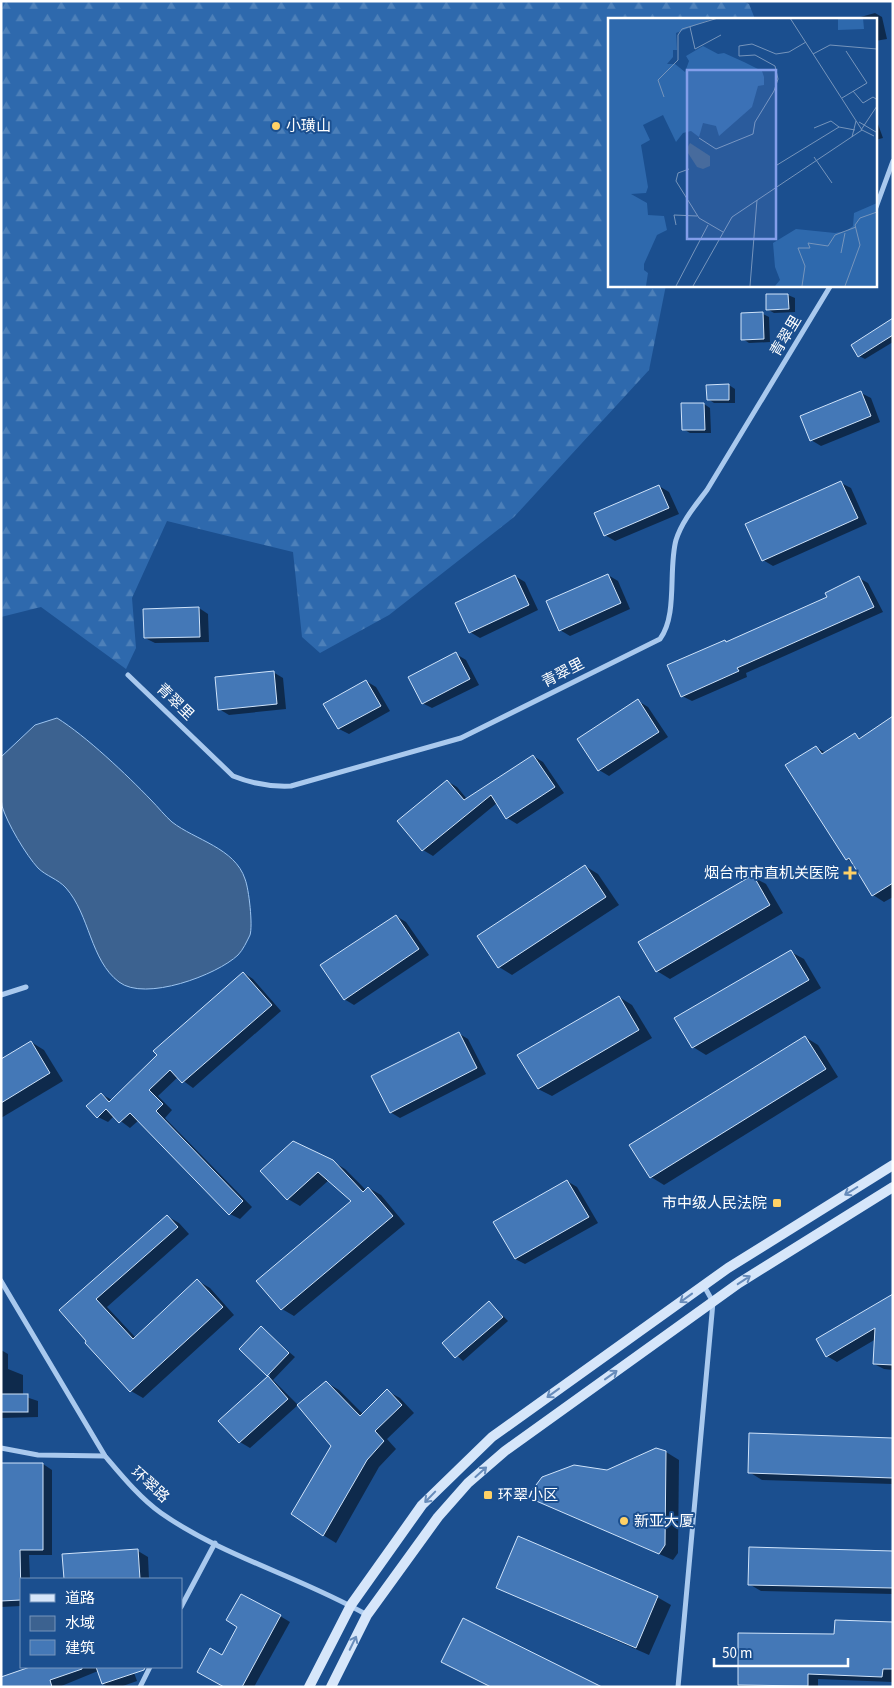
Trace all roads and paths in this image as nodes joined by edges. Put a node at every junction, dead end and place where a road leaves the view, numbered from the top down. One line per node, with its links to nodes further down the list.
1 (893, 161): 2 (street)
2 (876, 207)
3 (830, 286): 4 (street, 青翠里)
4 (128, 675)
5 (26, 987): 6 (street)
6 (1, 996)
7 (893, 1165): 10 (main road, one-way to 10)
8 (893, 1187): 11 (main road, one-way to 8)
9 (1, 1281): 13 (street, 环翠路)
10 (704, 1285): 11 (street); 16 (main road, one-way to 16)
11 (713, 1302): 17 (main road, one-way to 11); 22 (street)
12 (1, 1448): 13 (street)
13 (105, 1456): 14 (street, 环翠路)
14 (215, 1543): 15 (street); 16 (street, 环翠路)
15 (182, 1605)
16 (351, 1606): 17 (street, 环翠路); 20 (main road)
17 (367, 1615): 21 (main road, one-way to 17)
18 (150, 1668): 19 (street)
19 (140, 1687)
20 (309, 1687)
21 (331, 1687)
22 (678, 1687)

